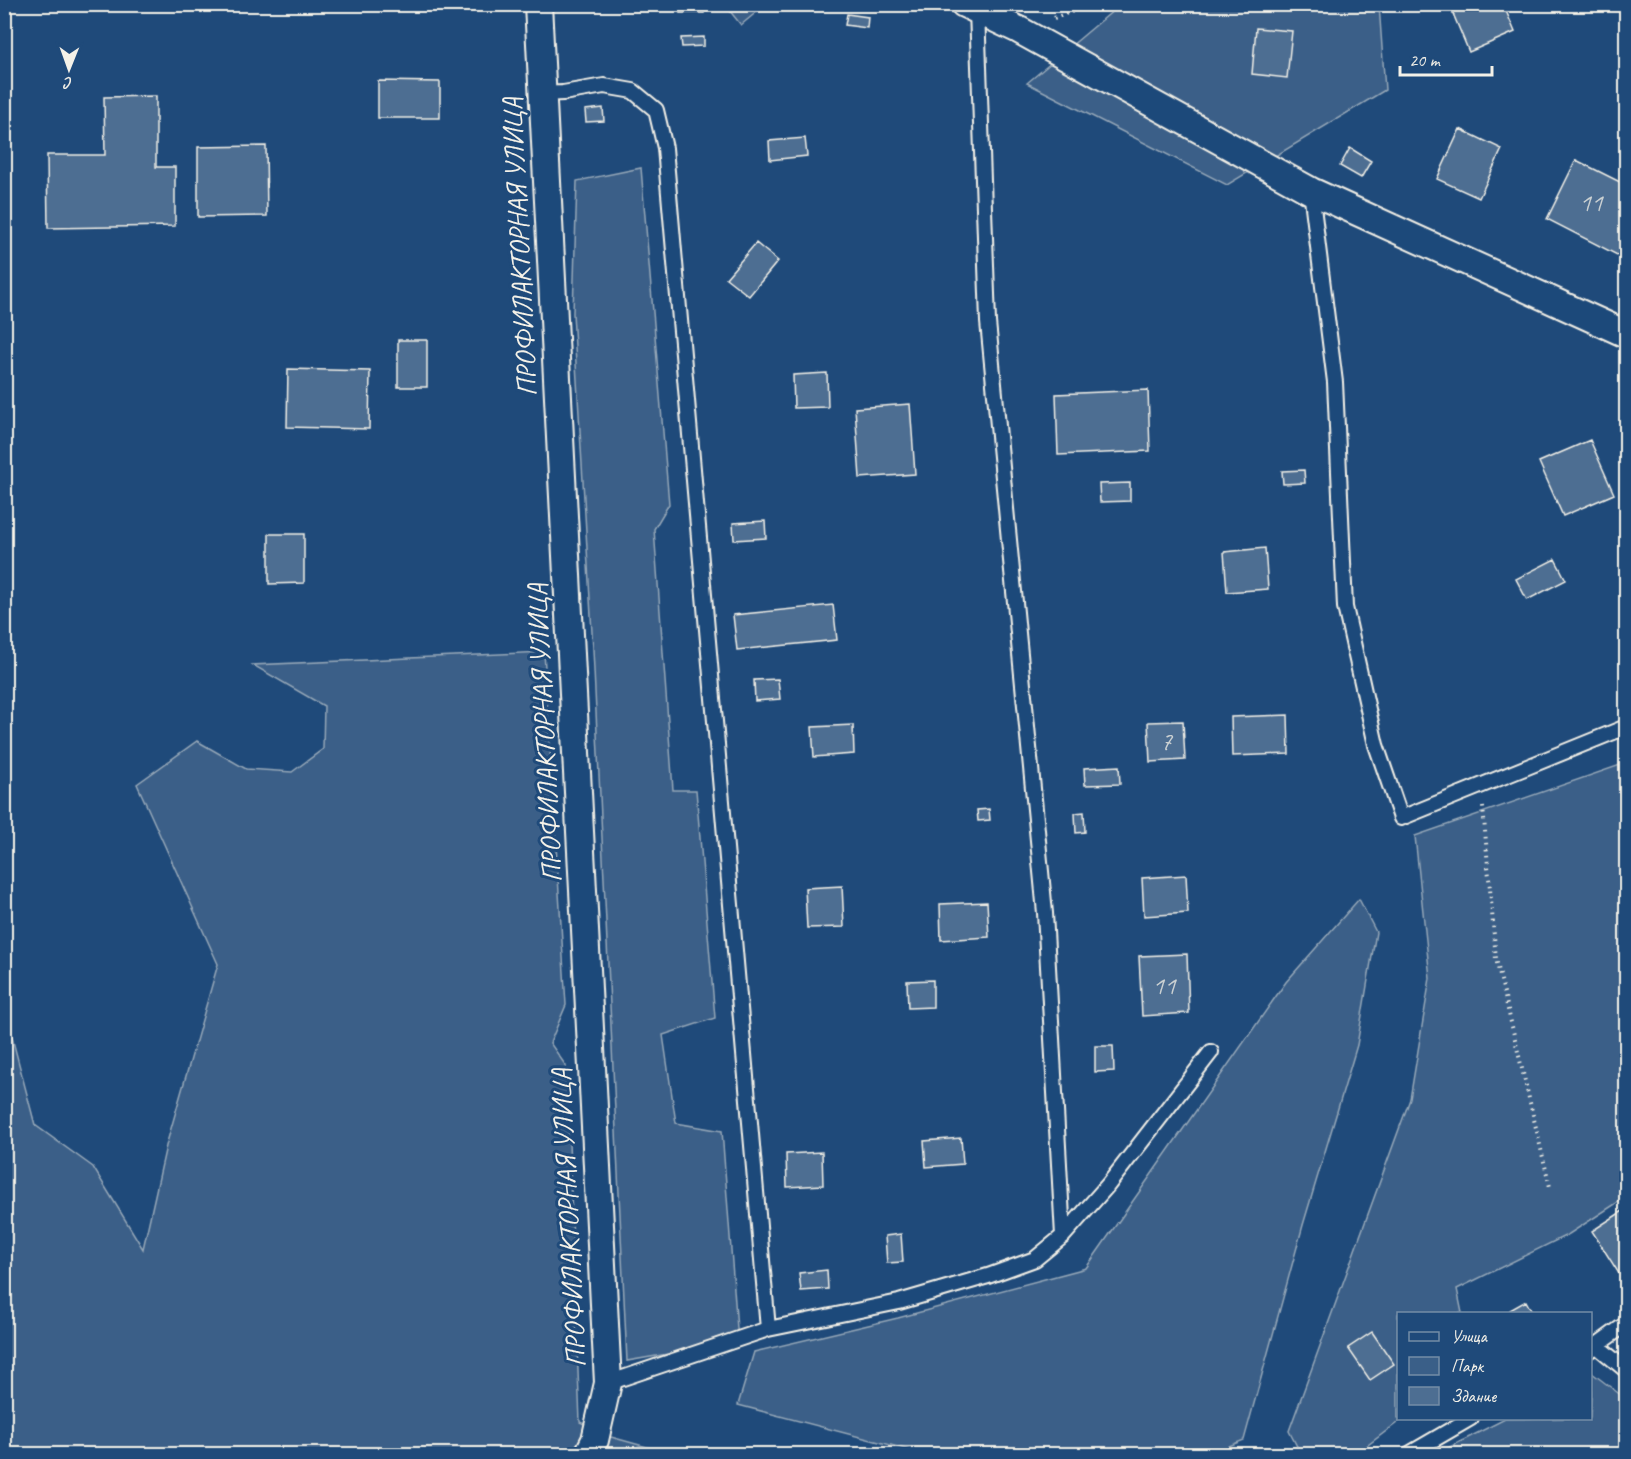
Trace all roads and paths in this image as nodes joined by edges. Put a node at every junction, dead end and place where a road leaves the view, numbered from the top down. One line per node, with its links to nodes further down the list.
1 (538, 4): 3 (street, ПРОФИЛАКТОРНАЯ УЛИЦА)
2 (970, 7): 4 (street); 10 (lane)
3 (542, 93): 12 (lane); 15 (street, ПРОФИЛАКТОРНАЯ УЛИЦА)
4 (1311, 191): 5 (street); 7 (lane)
5 (1626, 334)
6 (1626, 727): 7 (lane)
7 (1481, 786): 9 (path)
8 (1211, 1052): 10 (lane)
9 (1550, 1187)
10 (1063, 1236): 12 (lane)
11 (1626, 1324): 13 (lane)
12 (768, 1329): 15 (lane)
13 (1594, 1348): 14 (lane)
14 (1626, 1370)
15 (609, 1383): 17 (street, ПРОФИЛАКТОРНАЯ УЛИЦА)
16 (1469, 1420): 18 (lane)
17 (588, 1455)
18 (1409, 1455)

